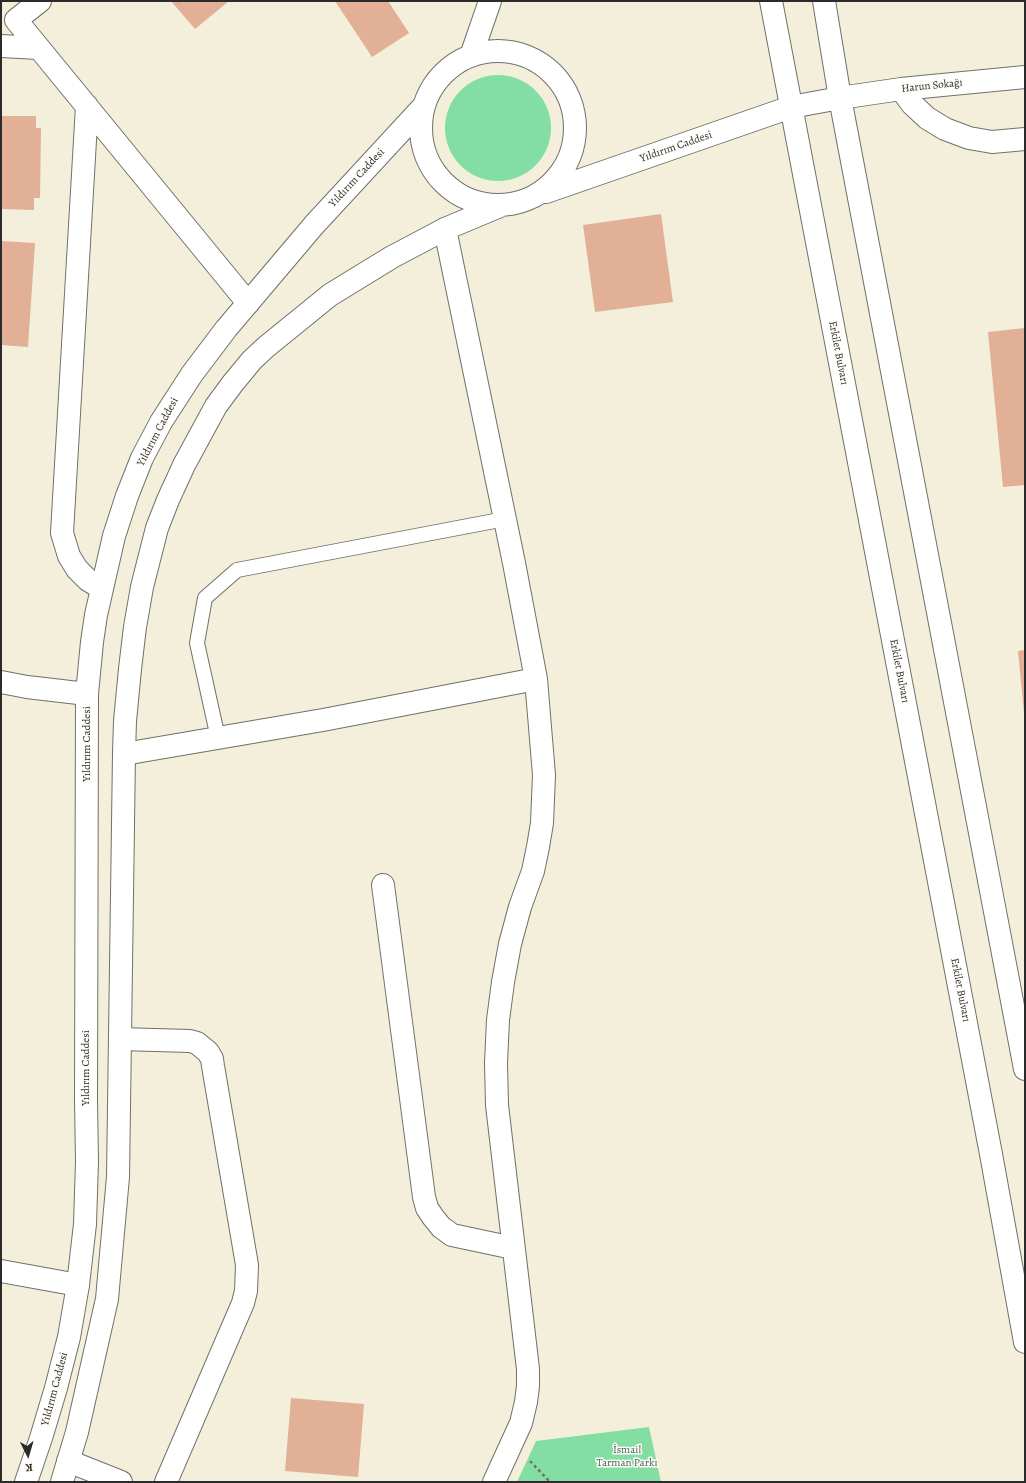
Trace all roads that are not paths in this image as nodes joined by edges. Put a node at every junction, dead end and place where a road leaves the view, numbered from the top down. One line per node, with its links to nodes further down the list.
1 (40, 1): 6 (street)
2 (490, 1): 7 (street)
3 (771, 1): 13 (street, Erkilet Bulvarı)
4 (824, 1): 10 (street)
5 (1, 46): 6 (street)
6 (39, 48): 11 (street)
7 (471, 56): 12 (street); 15 (street)
8 (1025, 77): 9 (street, Harun Sokağı)
9 (901, 89): 10 (street, Harun Sokağı); 14 (street)
10 (840, 98): 13 (street, Harun Sokağı); 28 (street)
11 (87, 106): 18 (street); 20 (street)
12 (423, 107): 16 (street); 18 (street, Yıldırım Caddesi)
13 (791, 107): 15 (street, Yıldırım Caddesi); 32 (street, Erkilet Bulvarı)
14 (1025, 139)
15 (539, 194): 16 (street, Yıldırım Caddesi)
16 (500, 206): 17 (street)
17 (445, 229): 19 (street); 25 (street)
18 (248, 303): 20 (street, Yıldırım Caddesi)
19 (505, 519): 21 (street); 24 (lane)
20 (101, 588): 23 (street, Yıldırım Caddesi)
21 (536, 679): 24 (street); 29 (street)
22 (1, 682): 23 (street)
23 (87, 694): 31 (street, Yıldırım Caddesi)
24 (218, 738): 25 (street)
25 (124, 754): 27 (street)
26 (383, 885): 29 (street)
27 (120, 1040): 33 (street); 37 (street)
28 (1025, 1069)
29 (513, 1248): 38 (street)
30 (1, 1271): 31 (street)
31 (78, 1285): 34 (street, Yıldırım Caddesi)
32 (1025, 1342)
33 (68, 1462): 35 (street); 36 (street)
34 (26, 1482)
35 (62, 1482)
36 (121, 1482)
37 (166, 1482)
38 (494, 1482)

